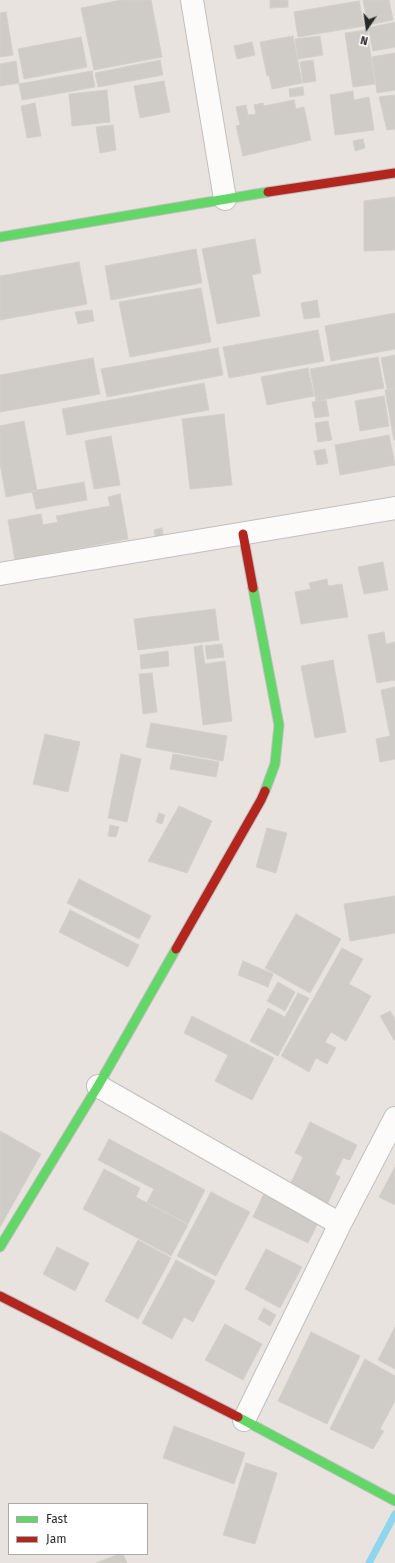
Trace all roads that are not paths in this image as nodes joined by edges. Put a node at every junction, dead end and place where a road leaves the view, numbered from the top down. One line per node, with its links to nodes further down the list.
1 (192, 0): 3 (street)
2 (395, 173): 3 (street)
3 (224, 199): 4 (street)
4 (0, 238)
5 (395, 508): 6 (street)
6 (243, 534): 7 (street); 8 (street)
7 (0, 574)
8 (98, 1086): 10 (street); 11 (street)
9 (395, 1118): 10 (street)
10 (340, 1224): 13 (street)
11 (0, 1247)
12 (0, 1296): 13 (street)
13 (244, 1420): 14 (street)
14 (395, 1501)

